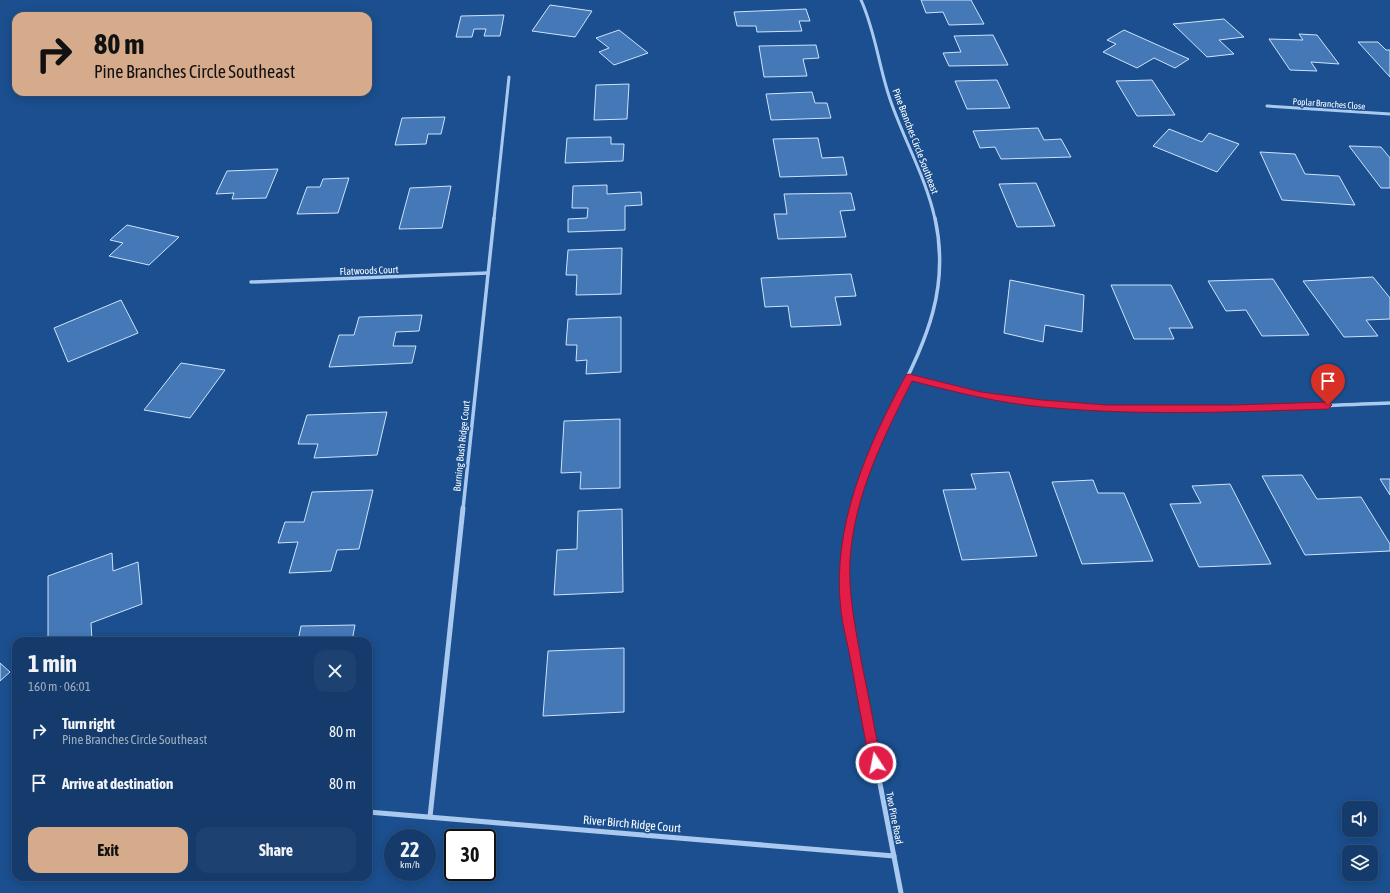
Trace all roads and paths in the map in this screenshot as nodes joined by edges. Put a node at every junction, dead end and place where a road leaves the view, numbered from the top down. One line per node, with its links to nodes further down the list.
1 (861, 0): 7 (street, Pine Branches Circle Southeast)
2 (509, 76): 5 (street, Burning Bush Ridge Court)
3 (1267, 106): 4 (street, Poplar Branches Close)
4 (1390, 114)
5 (488, 273): 6 (street, Flatwoods Court); 10 (street, Burning Bush Ridge Court)
6 (251, 282)
7 (909, 377): 8 (street); 11 (street, Two Pine Road)
8 (1390, 403)
9 (372, 812): 10 (street, River Birch Ridge Court)
10 (430, 817): 11 (street, River Birch Ridge Court)
11 (894, 856): 12 (street, Two Pine Road)
12 (901, 893)

